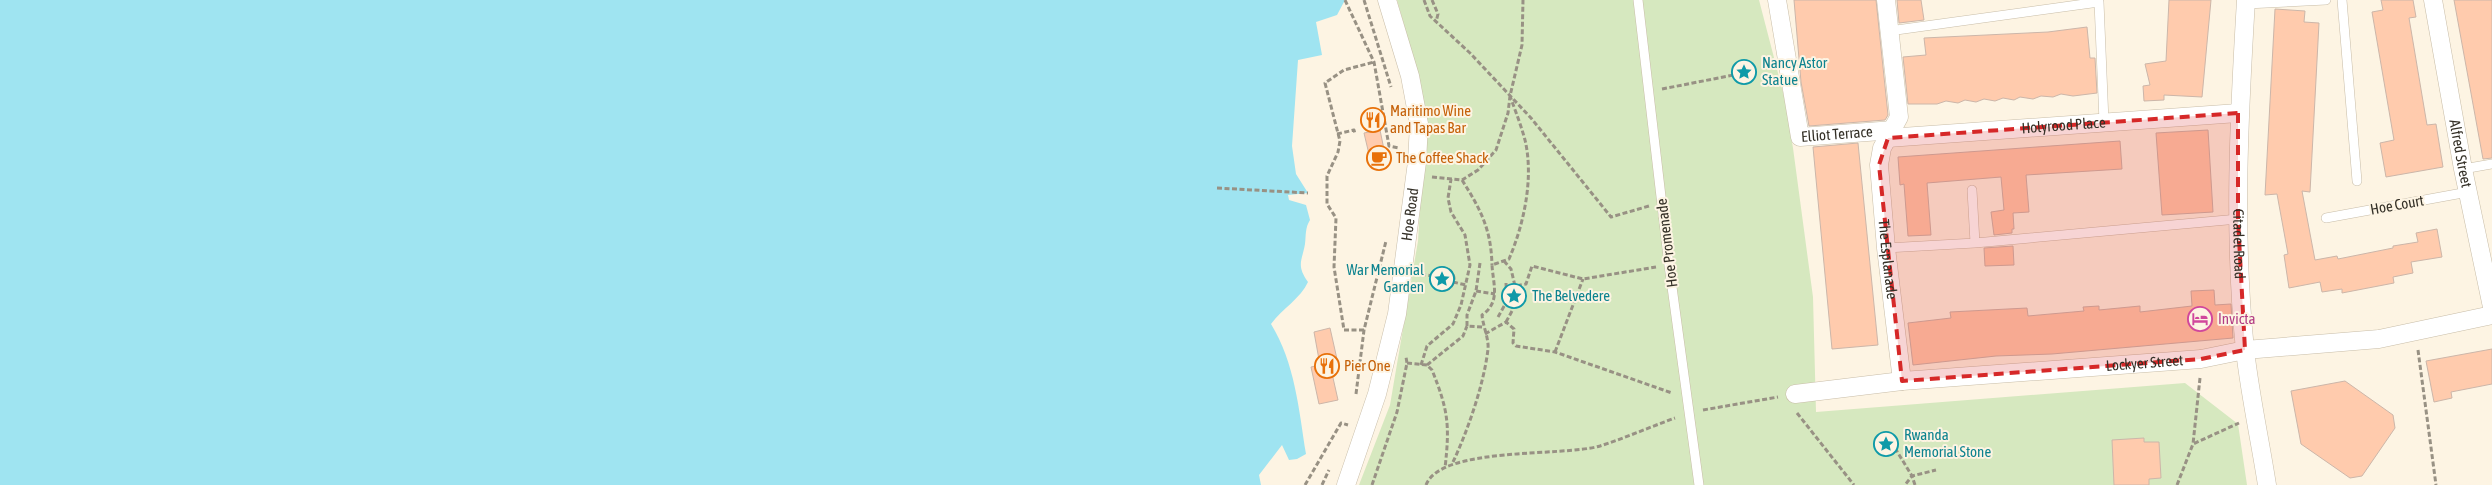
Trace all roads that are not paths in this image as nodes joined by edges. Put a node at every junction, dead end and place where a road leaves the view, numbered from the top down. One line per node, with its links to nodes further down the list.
1 (1387, 0): 27 (street, Hoe Road)
2 (1638, 0): 28 (lane, Hoe Promenade)
3 (1777, 0): 12 (street, Elliot Terrace)
4 (1886, 0): 9 (street, The Esplanade)
5 (2326, 0): 8 (lane)
6 (2342, 0): 15 (lane)
7 (2433, 0): 14 (street, Alfred Street)
8 (2246, 2): 10 (street, Citadel Road)
9 (1888, 30): 11 (lane); 12 (street, The Esplanade)
10 (2238, 113): 11 (street, Holyrood Place); 19 (street, Citadel Road)
11 (2104, 122): 12 (street, Holyrood Place)
12 (1891, 134): 21 (street, The Esplanade)
13 (2492, 164): 14 (lane)
14 (2463, 169): 17 (street, Alfred Street)
15 (2357, 181)
16 (1972, 190): 20 (lane)
17 (2468, 192): 18 (lane, Hoe Court); 22 (street, Alfred Street)
18 (2326, 218)
19 (2238, 219): 20 (lane); 24 (street, Citadel Road)
20 (1975, 243): 21 (lane)
21 (1886, 248): 25 (street, The Esplanade)
22 (2492, 307)
23 (2492, 315): 24 (street, Lockyer Street)
24 (2245, 350): 25 (street, Lockyer Street); 29 (street, Citadel Road)
25 (1902, 381): 26 (street, Lockyer Street)
26 (1795, 394)
27 (1346, 485)
28 (1699, 485)
29 (2268, 485)

